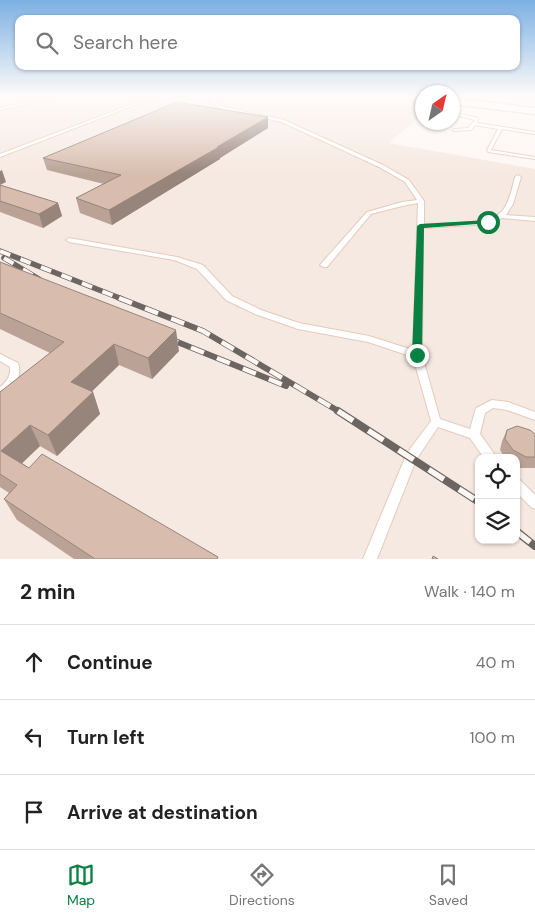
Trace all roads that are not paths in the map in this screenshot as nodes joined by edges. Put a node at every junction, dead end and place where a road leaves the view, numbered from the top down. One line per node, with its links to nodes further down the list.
1 (88, 122): 7 (lane)
2 (283, 122): 10 (lane)
3 (474, 124): 4 (lane); 5 (lane)
4 (501, 128): 6 (lane); 8 (lane)
5 (460, 130)
6 (535, 133)
7 (0, 156)
8 (535, 158)
9 (518, 177): 11 (lane)
10 (421, 201): 13 (lane); 15 (lane)
11 (502, 216): 12 (lane); 13 (lane)
12 (535, 219)
13 (420, 226): 16 (lane)
14 (69, 240): 16 (lane)
15 (324, 265)
16 (417, 355): 20 (lane)
17 (0, 357): 18 (lane)
18 (0, 393)
19 (535, 416): 21 (lane)
20 (436, 422): 21 (lane); 25 (lane)
21 (474, 434): 22 (lane)
22 (488, 454)
23 (520, 488): 24 (lane)
24 (535, 503)
25 (370, 559)

